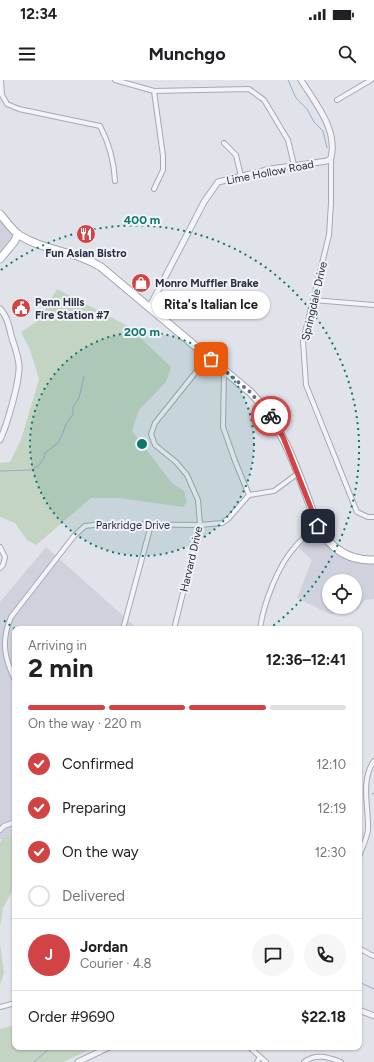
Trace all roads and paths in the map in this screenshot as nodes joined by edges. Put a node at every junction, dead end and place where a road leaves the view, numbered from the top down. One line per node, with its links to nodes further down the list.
1 (1, 80): 11 (street)
2 (116, 80): 5 (street)
3 (301, 80): 8 (street)
4 (371, 80): 6 (street)
5 (154, 91): 9 (street); 12 (street)
6 (337, 100)
7 (224, 142): 10 (street)
8 (331, 158): 9 (street, Lime Hollow Road); 17 (street, Springdale Drive)
9 (294, 165): 10 (street, Lime Hollow Road)
10 (241, 176): 19 (street, Lime Hollow Road)
11 (115, 181)
12 (154, 189)
13 (0, 214): 14 (main road)
14 (18, 234): 15 (main road); 16 (main road); 19 (main road)
15 (0, 254)
16 (0, 259)
17 (313, 300): 18 (street); 26 (street, Springdale Drive)
18 (374, 305)
19 (149, 308): 21 (main road)
20 (0, 309): 23 (street)
21 (208, 357): 22 (main road); 28 (street, Harvard Drive)
22 (224, 370): 24 (main road); 25 (street)
23 (0, 440)
24 (297, 474): 25 (street); 29 (main road)
25 (250, 495): 28 (street, Parkridge Drive)
26 (374, 517)
27 (151, 525): 28 (street, Parkridge Drive); 33 (street); 36 (street, Parkridge Drive)
28 (200, 525): 34 (street, Harvard Drive)
29 (318, 526): 31 (main road); 35 (street)
30 (0, 547): 32 (street)
31 (374, 560)
32 (0, 568)
33 (124, 626)
34 (175, 626)
35 (260, 626)
36 (12, 674)
37 (374, 761): 40 (street)
38 (12, 823): 39 (street)
39 (0, 830)
40 (362, 848)
41 (362, 950): 42 (street)
42 (374, 956)
43 (12, 1004): 44 (street)
44 (0, 1007)
45 (362, 1011): 46 (street)
46 (374, 1016)
47 (103, 1050): 50 (street)
48 (252, 1050): 49 (street)
49 (260, 1057): 51 (street); 52 (street)
50 (78, 1062)
51 (256, 1062)
52 (266, 1062)
53 (304, 1062): 54 (street)
54 (341, 1062)

